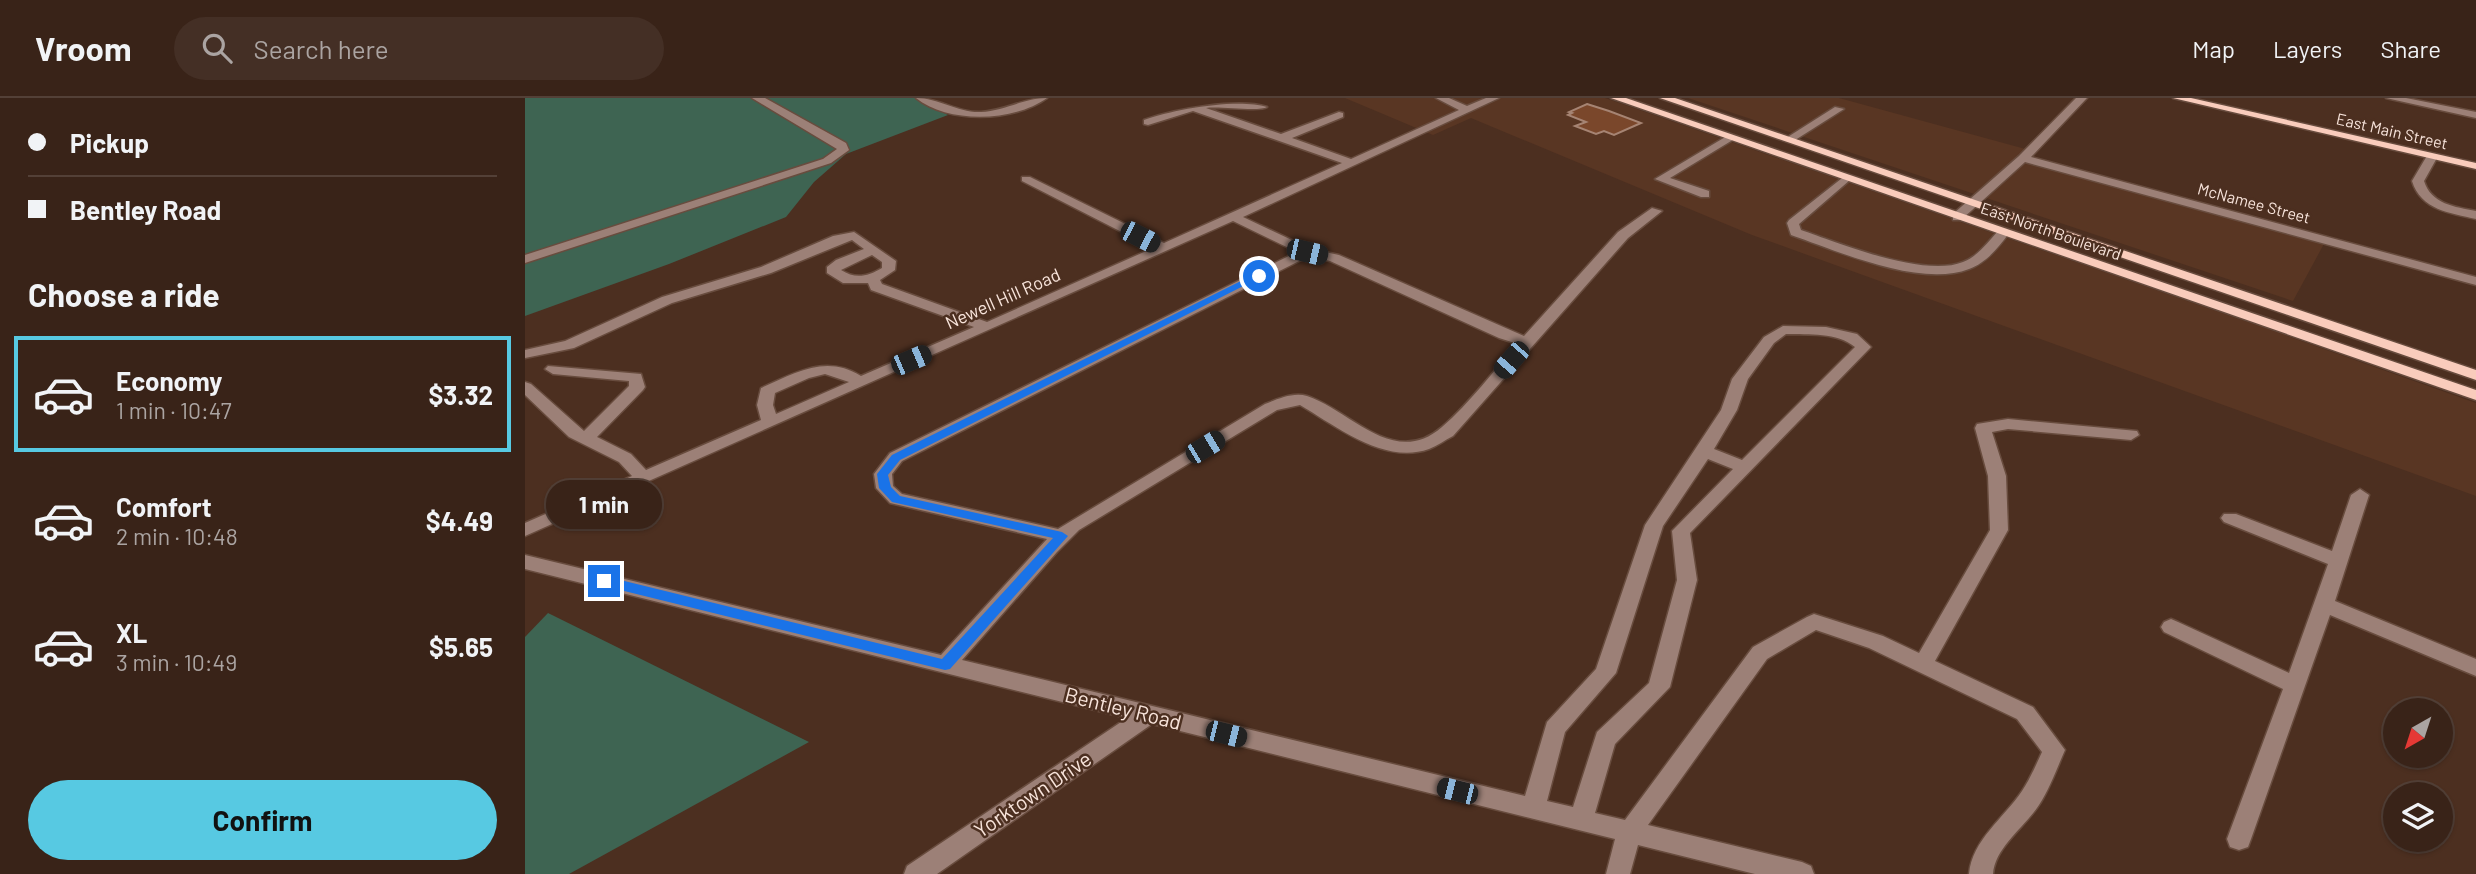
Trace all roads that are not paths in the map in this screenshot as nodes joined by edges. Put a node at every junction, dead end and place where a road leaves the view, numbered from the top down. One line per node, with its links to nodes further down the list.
1 (757, 98): 37 (street)
2 (921, 98): 3 (street)
3 (1042, 98)
4 (1441, 98): 14 (street)
5 (1494, 98): 14 (street, Newell Hill Road)
6 (1616, 98): 19 (main road, East North Boulevard)
7 (1665, 98): 20 (main road, East North Boulevard)
8 (2082, 98): 22 (street)
9 (2178, 98): 21 (main road, East Main Street)
10 (2392, 98): 16 (street)
11 (1190, 106): 12 (street); 17 (street); 18 (street)
12 (1262, 107)
13 (1839, 109): 20 (street)
14 (1467, 110): 23 (street, Newell Hill Road)
15 (1339, 115): 18 (street)
16 (2476, 115)
17 (1148, 122)
18 (1282, 138): 23 (street)
19 (1731, 138): 25 (main road, East North Boulevard); 27 (street)
20 (1788, 140): 28 (main road, East North Boulevard)
21 (2431, 156): 24 (main road, East Main Street); 30 (street)
22 (2023, 158): 28 (street); 39 (street, McNamee Street)
23 (1350, 162): 31 (street, Newell Hill Road)
24 (2476, 166)
25 (1846, 178): 32 (main road, East North Boulevard); 33 (street)
26 (1026, 179): 34 (street)
27 (1705, 194)
28 (1974, 204): 32 (street); 45 (main road, East North Boulevard)
29 (1656, 211): 41 (street)
30 (2476, 215)
31 (1232, 216): 34 (street, Newell Hill Road); 36 (street)
32 (1958, 217): 33 (main road, East North Boulevard)
33 (2003, 233): 48 (main road, East North Boulevard)
34 (1163, 248): 40 (street, Newell Hill Road)
35 (874, 250): 38 (street); 38 (street); 42 (street)
36 (1307, 252): 41 (street); 58 (street)
37 (525, 259)
38 (873, 279): 40 (street)
39 (2476, 281)
40 (987, 327): 46 (street, Newell Hill Road)
41 (1528, 342): 58 (street)
42 (569, 345): 43 (street); 44 (street)
43 (525, 354)
44 (553, 369): 47 (street); 51 (street)
45 (2476, 375)
46 (861, 383): 49 (street, Newell Hill Road); 49 (street)
47 (526, 388): 51 (street)
48 (2476, 395)
49 (770, 422): 54 (street, Newell Hill Road)
50 (2131, 435): 63 (street)
51 (586, 439): 54 (street)
52 (1705, 451): 53 (street); 53 (street); 68 (street)
53 (1744, 467): 69 (street)
54 (644, 478): 57 (street, Newell Hill Road)
55 (2360, 495): 59 (street)
56 (2230, 518): 59 (street)
57 (525, 530)
58 (1062, 536): 64 (street)
59 (2338, 561): 61 (street)
60 (525, 562): 64 (street, Bentley Road)
61 (2324, 604): 65 (street); 66 (street)
62 (2171, 627): 66 (street)
63 (1923, 664): 70 (street); 75 (street)
64 (945, 665): 67 (street, Bentley Road)
65 (2476, 668)
66 (2295, 685): 71 (street)
67 (1149, 715): 68 (street, Bentley Road); 72 (street, Yorktown Drive)
68 (1534, 809): 69 (street, Bentley Road)
69 (1581, 821): 70 (street, Bentley Road)
70 (1629, 833): 73 (street); 74 (street, Bentley Road)
71 (2239, 839)
72 (916, 874)
73 (1618, 874)
74 (1802, 874)
75 (1981, 874)

